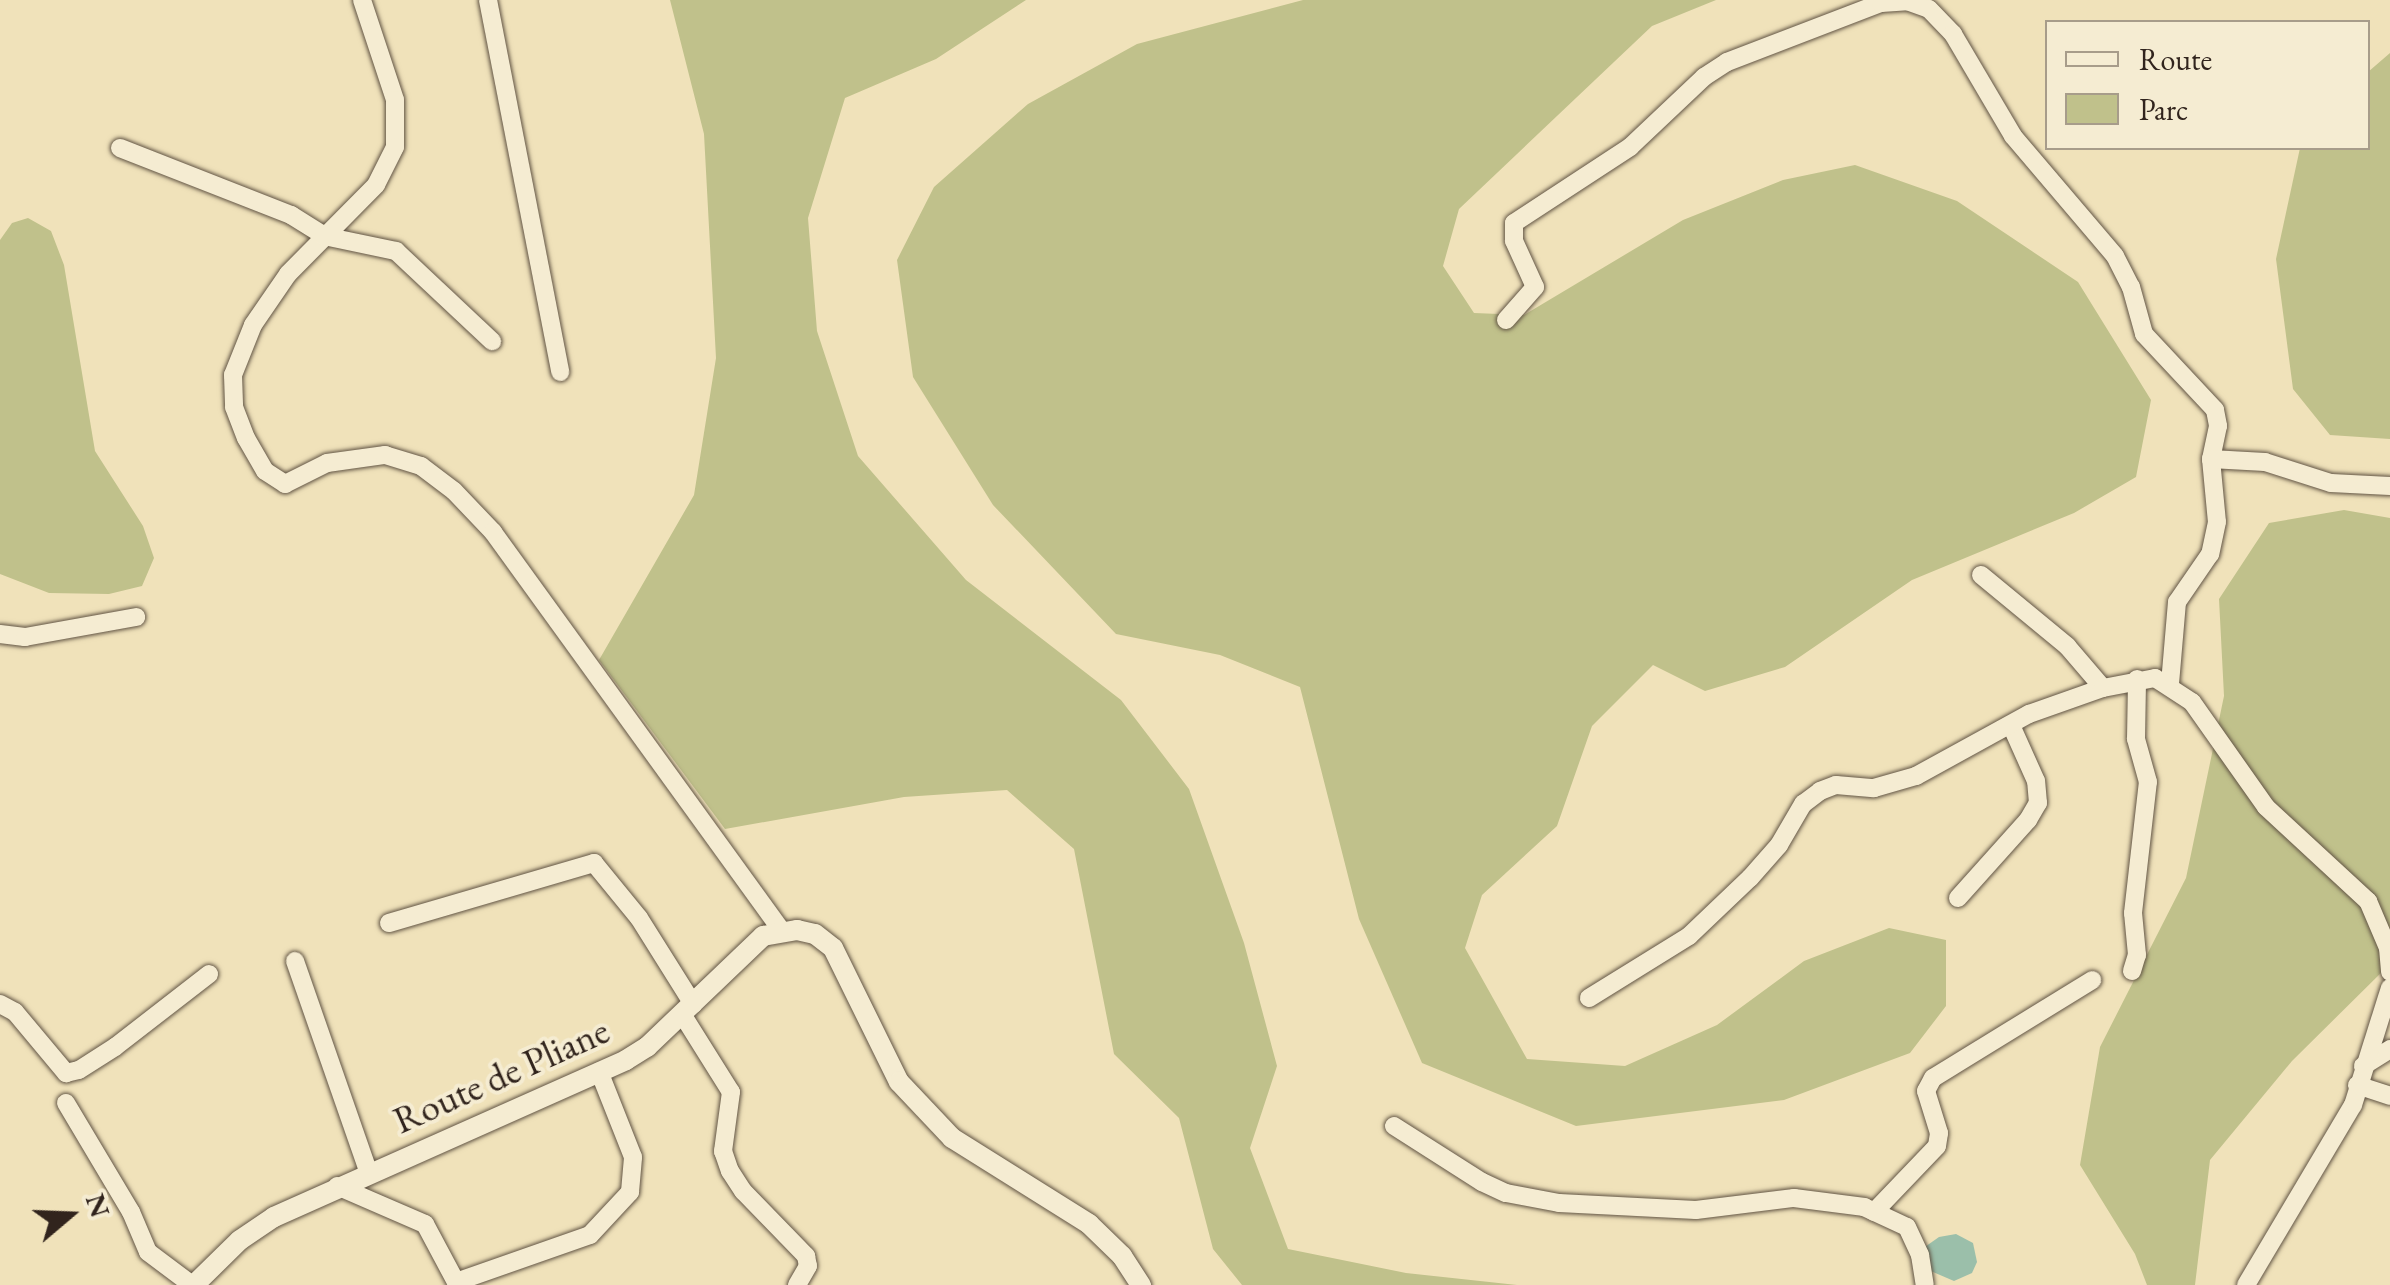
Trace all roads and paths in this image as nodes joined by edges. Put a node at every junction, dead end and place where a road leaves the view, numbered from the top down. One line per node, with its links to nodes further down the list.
1 (346, 0): 4 (street)
2 (362, 0): 4 (street)
3 (488, 0): 9 (street)
4 (370, 25): 6 (street)
5 (120, 148): 6 (street)
6 (324, 236): 8 (street); 21 (street)
7 (1506, 320): 10 (street)
8 (492, 341)
9 (560, 372)
10 (2210, 459): 11 (street); 16 (street)
11 (2390, 486)
12 (1981, 575): 17 (street)
13 (136, 617): 14 (street)
14 (0, 634)
15 (2137, 679): 16 (street); 17 (street); 23 (street)
16 (2170, 684): 24 (street)
17 (2103, 688): 18 (street)
18 (2011, 724): 19 (street); 28 (street)
19 (1958, 898)
20 (388, 923): 30 (street)
21 (782, 930): 30 (street, Route de Pliane); 43 (street)
22 (295, 961): 38 (street)
23 (2132, 971)
24 (2390, 972)
25 (208, 974): 29 (street)
26 (2092, 980): 40 (street)
27 (2390, 988): 32 (street)
28 (1588, 998)
29 (0, 1004)
30 (688, 1009): 33 (street, Route de Pliane); 42 (street)
31 (2390, 1049): 32 (street)
32 (2363, 1066): 34 (street)
33 (600, 1071): 38 (street, Route de Pliane); 39 (street)
34 (2357, 1086): 35 (street); 45 (street)
35 (2390, 1096)
36 (66, 1103): 41 (street)
37 (1394, 1126): 40 (street)
38 (369, 1173): 39 (street, Route de Pliane)
39 (337, 1186): 41 (street, Route de Pliane)
40 (1874, 1212): 44 (street)
41 (193, 1285)
42 (798, 1285)
43 (1141, 1285)
44 (1924, 1285)
45 (2246, 1285)

